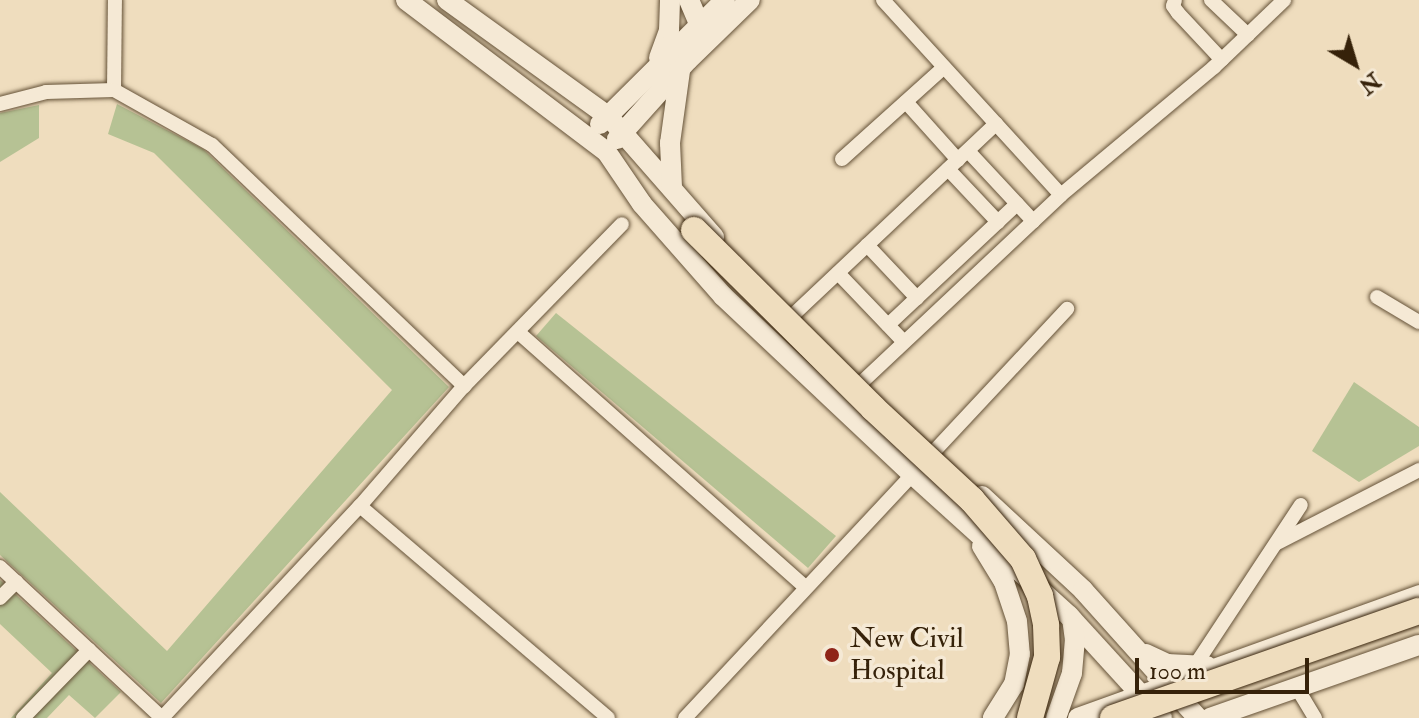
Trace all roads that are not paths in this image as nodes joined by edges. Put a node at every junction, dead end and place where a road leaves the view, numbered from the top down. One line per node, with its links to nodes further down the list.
1 (115, 0): 21 (street)
2 (406, 0): 20 (street)
3 (447, 0): 17 (street)
4 (670, 0): 15 (street); 19 (street)
5 (689, 0): 13 (street)
6 (725, 0): 13 (street)
7 (750, 0): 13 (street)
8 (904, 0): 12 (street)
9 (1175, 0): 16 (street)
10 (1211, 0): 14 (street)
11 (1284, 0): 14 (street)
12 (888, 6): 18 (street)
13 (703, 33): 15 (street)
14 (1248, 35): 16 (street)
15 (683, 57): 19 (street); 26 (street); 31 (street)
16 (1222, 60): 32 (street)
17 (533, 62): 20 (street); 24 (street)
18 (944, 67): 22 (street); 25 (street)
19 (651, 72): 24 (street)
20 (517, 83): 27 (street)
21 (114, 90): 23 (street); 49 (street)
22 (906, 102): 29 (street); 30 (street)
23 (0, 104)
24 (608, 116): 26 (street); 27 (street)
25 (996, 124): 30 (street); 32 (street)
26 (624, 131): 28 (street); 31 (street)
27 (589, 136): 28 (street)
28 (606, 151): 52 (street)
29 (842, 159)
30 (958, 160): 33 (street); 35 (street); 38 (street)
31 (672, 187): 43 (street)
32 (1061, 195): 34 (street)
33 (1017, 204): 34 (street); 35 (street)
34 (1033, 221): 47 (street)
35 (998, 222): 41 (street)
36 (622, 224): 46 (street)
37 (694, 230): 78 (highway, bridge)
38 (867, 245): 39 (street); 41 (street)
39 (838, 273): 43 (street); 45 (street)
40 (1377, 297): 44 (street)
41 (917, 298): 45 (street)
42 (1067, 309): 50 (street)
43 (793, 315): 48 (street)
44 (1419, 322)
45 (888, 325): 47 (street)
46 (518, 332): 49 (street); 59 (street)
47 (904, 342): 48 (street)
48 (861, 383): 50 (street)
49 (464, 386): 54 (street)
50 (932, 450): 52 (street); 65 (street)
51 (1419, 470): 56 (street)
52 (911, 473): 55 (street); 59 (street)
53 (1301, 505): 56 (street)
54 (360, 506): 74 (street); 75 (street)
55 (951, 509): 63 (street); 77 (street)
56 (1277, 543): 69 (street)
57 (0, 567): 58 (street)
58 (16, 582): 61 (street); 67 (street)
59 (805, 587): 76 (street)
60 (1419, 595): 64 (street)
61 (0, 598)
62 (1419, 611): 81 (highway, bridge)
63 (1072, 619): 72 (street); 79 (street)
64 (1298, 638): 68 (street); 71 (street)
65 (1133, 645): 69 (street); 70 (street)
66 (1417, 645): 71 (street); 82 (highway)
67 (89, 650): 73 (street); 74 (street)
68 (1222, 666): 69 (street); 70 (street)
69 (1194, 667)
70 (1169, 685): 72 (street); 83 (street)
71 (1300, 687): 84 (street); 85 (street); 86 (street)
72 (1141, 694): 80 (street); 82 (street)
73 (23, 718)
74 (162, 718)
75 (608, 718)
76 (685, 718)
77 (993, 718)
78 (1030, 718)
79 (1056, 718)
80 (1078, 718)
81 (1113, 718)
82 (1160, 718)
83 (1198, 718)
84 (1210, 718)
85 (1262, 718)
86 (1315, 718)

